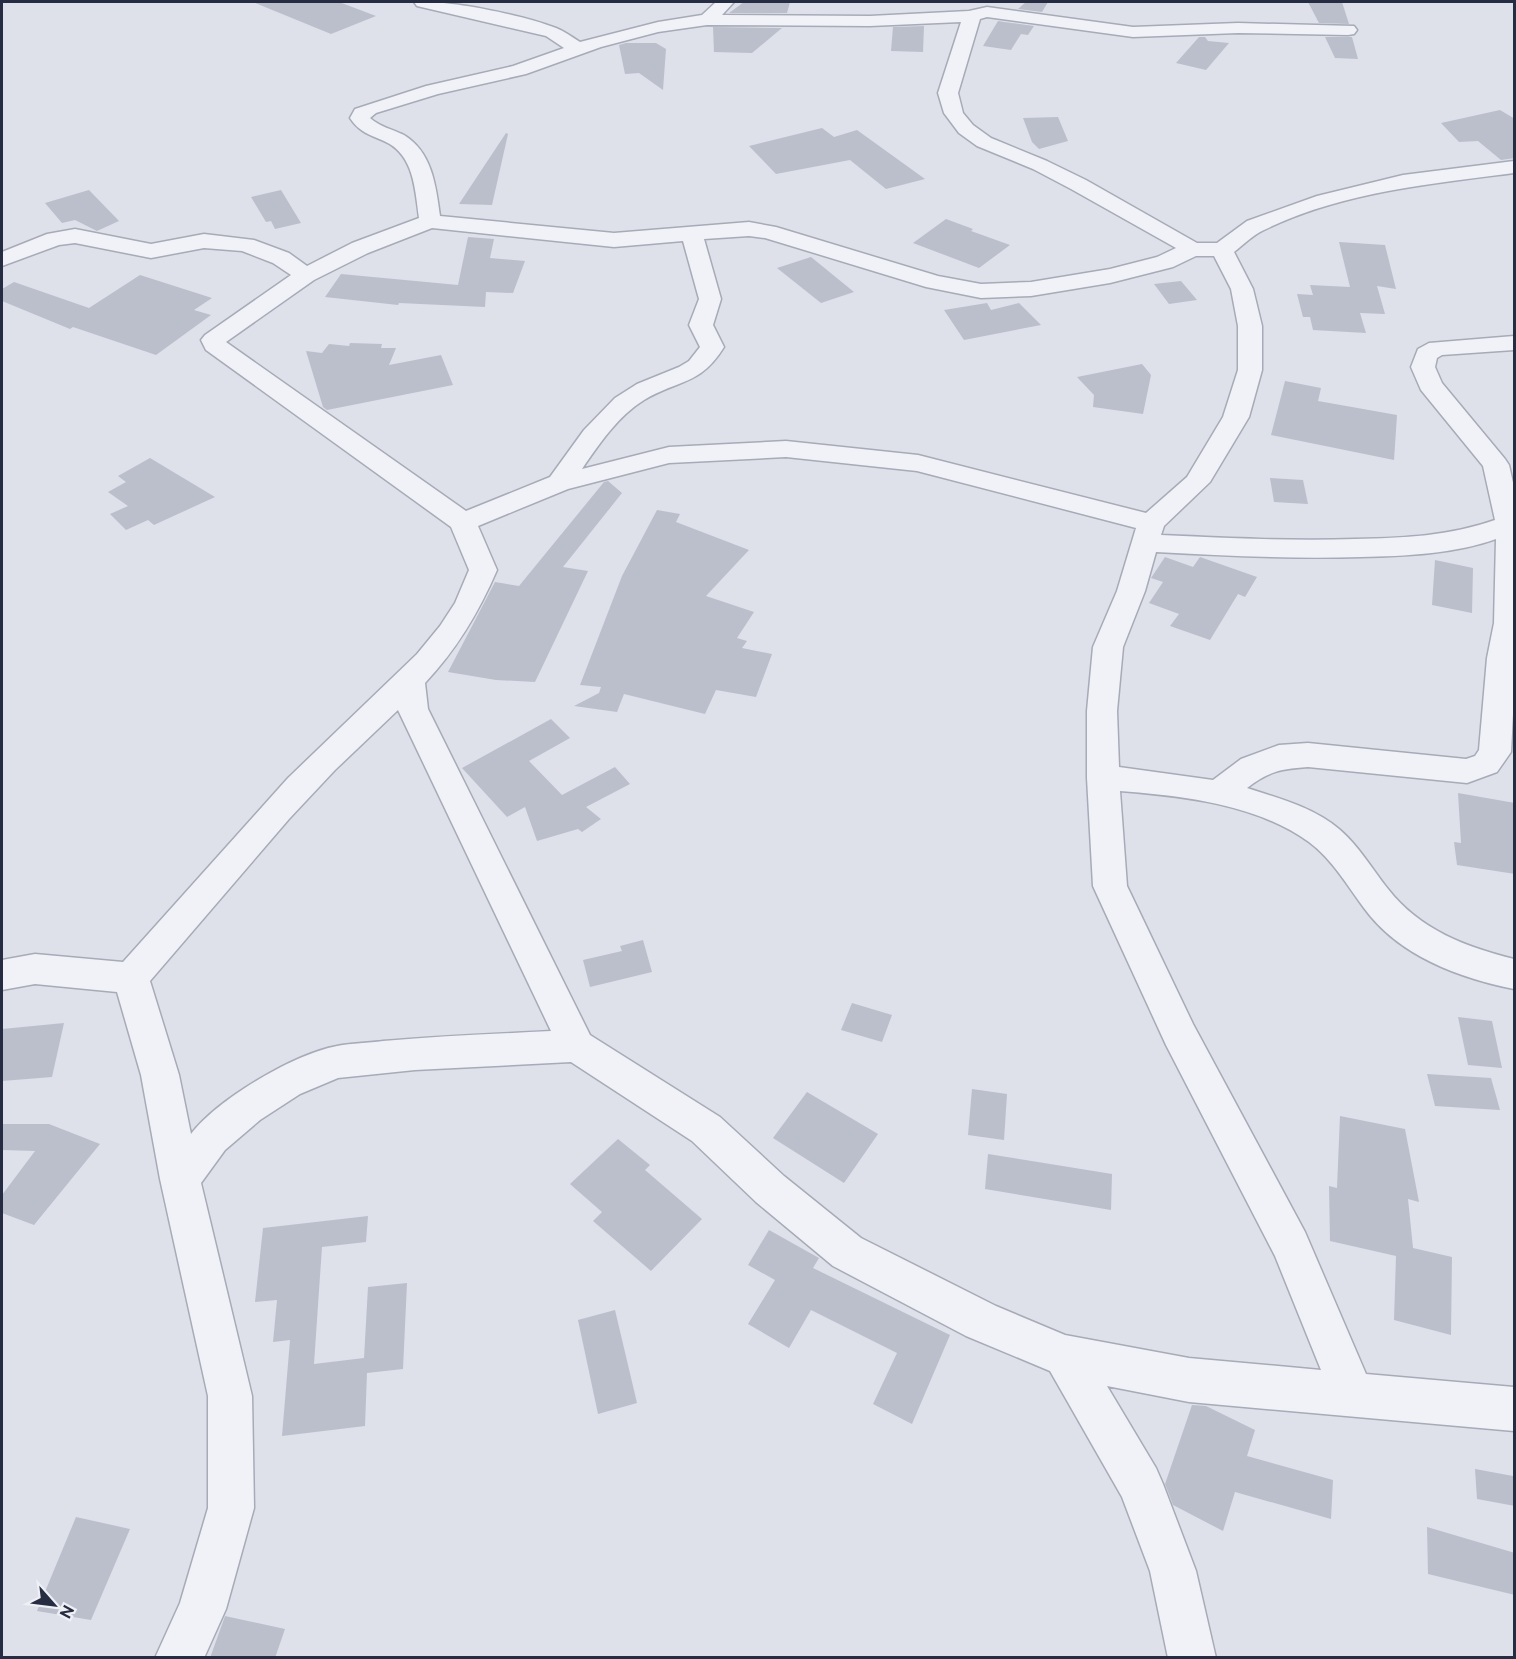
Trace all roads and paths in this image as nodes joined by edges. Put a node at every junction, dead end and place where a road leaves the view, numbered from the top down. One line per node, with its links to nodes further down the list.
1 (423, 2): 6 (street)
2 (725, 2): 4 (street)
3 (969, 16): 4 (street); 5 (street); 10 (street)
4 (707, 20): 6 (street)
5 (1348, 30)
6 (578, 49): 8 (street)
7 (1515, 167): 11 (street)
8 (430, 221): 9 (street); 13 (street)
9 (692, 235): 10 (street); 15 (street)
10 (1192, 249): 11 (street)
11 (1222, 250): 18 (street)
12 (2, 258): 13 (street)
13 (306, 275): 16 (street)
14 (1515, 343): 17 (street)
15 (559, 483): 16 (street); 18 (street)
16 (463, 522): 19 (street)
17 (1512, 524): 18 (street); 21 (street)
18 (1148, 533): 20 (street)
19 (410, 681): 24 (street); 25 (street)
20 (1103, 778): 21 (street); 28 (street)
21 (1218, 793): 22 (street)
22 (1515, 974)
23 (2, 975): 24 (street)
24 (131, 978): 26 (street)
25 (578, 1046): 26 (street); 27 (street)
26 (180, 1179): 30 (street)
27 (1065, 1356): 28 (street); 31 (street)
28 (1353, 1394): 29 (street)
29 (1515, 1409)
30 (180, 1658)
31 (1192, 1658)

